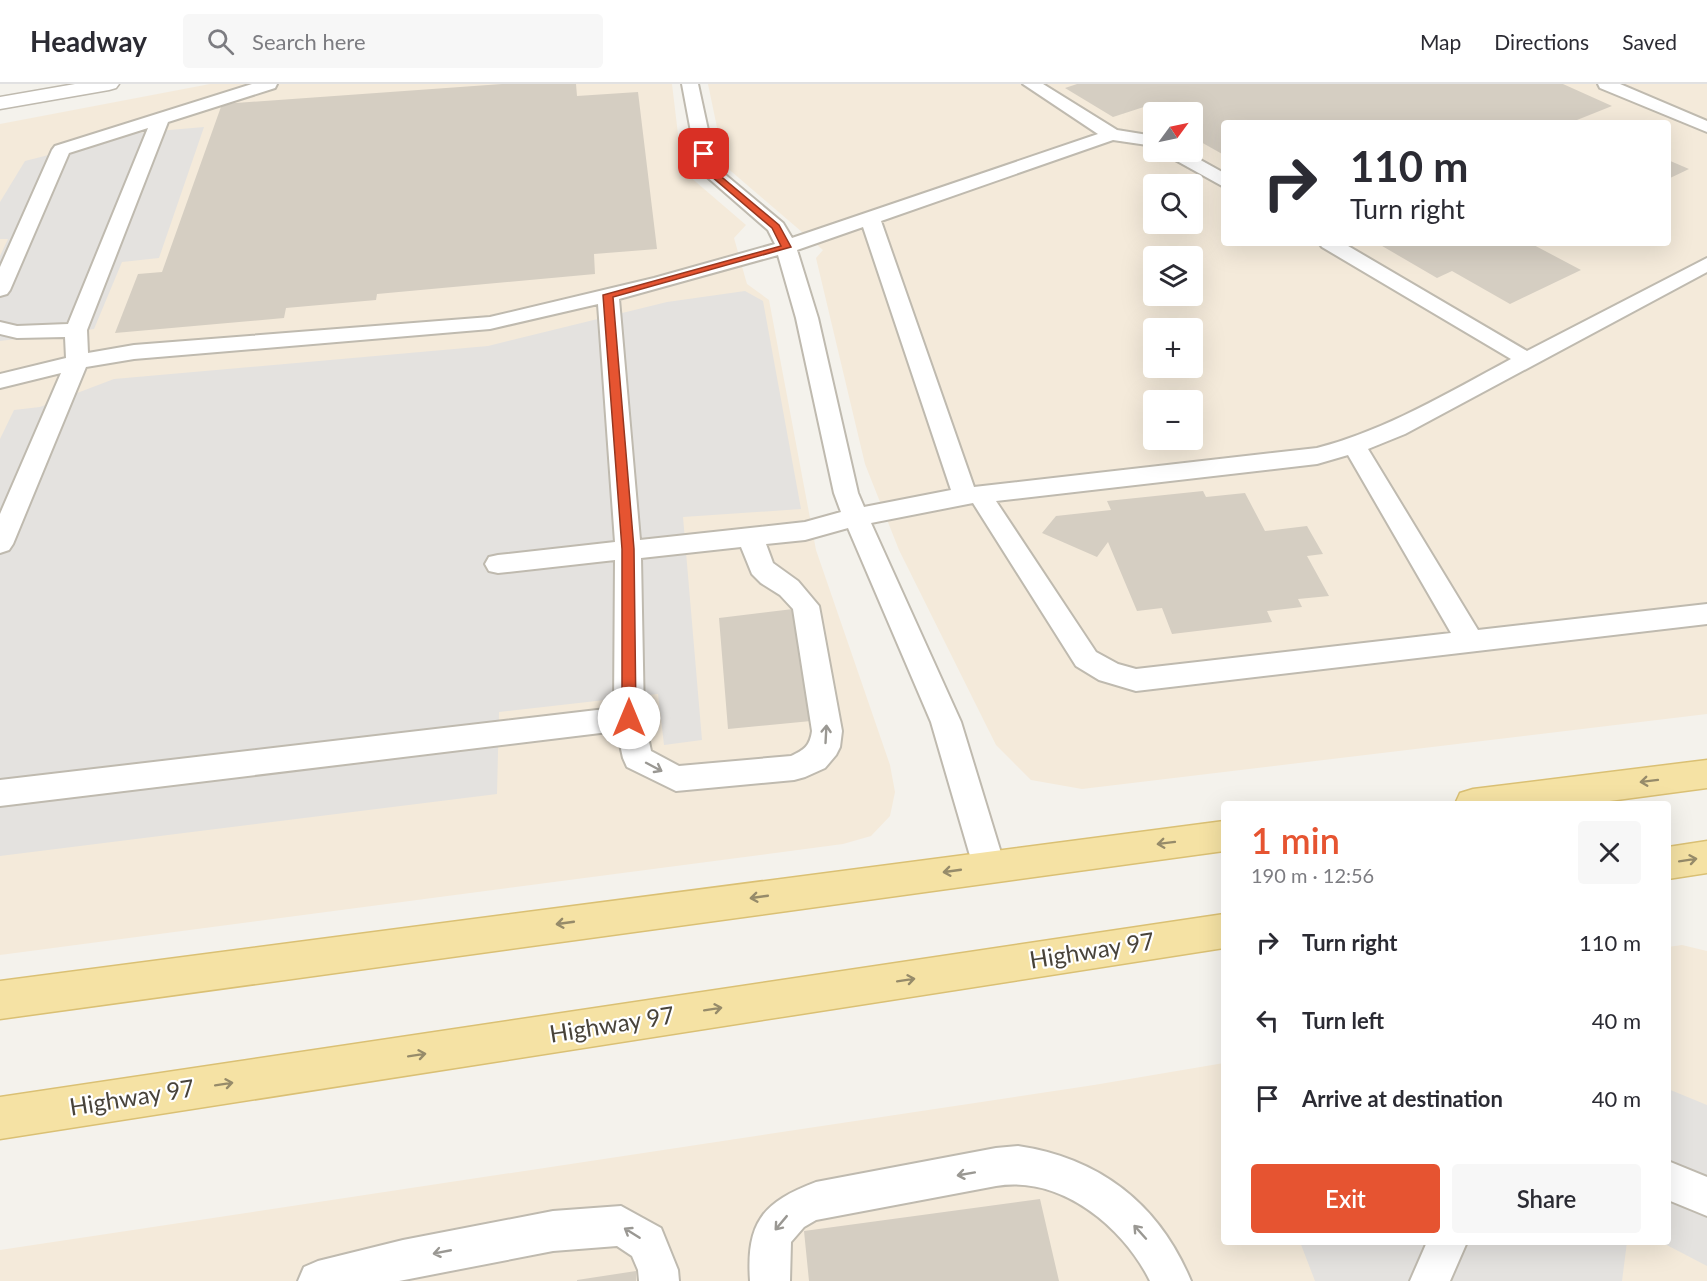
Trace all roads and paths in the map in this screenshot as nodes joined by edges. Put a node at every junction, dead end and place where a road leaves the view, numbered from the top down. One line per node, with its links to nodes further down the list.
1 (109, 84): 6 (street)
2 (269, 84): 7 (lane)
3 (690, 84): 15 (lane)
4 (1031, 84): 9 (lane)
5 (1606, 84): 8 (lane)
6 (0, 103)
7 (160, 119): 17 (lane); 20 (lane)
8 (1707, 127)
9 (1112, 135): 10 (lane); 13 (lane)
10 (1143, 139)
11 (1191, 162): 12 (lane)
12 (1221, 179)
13 (870, 218): 15 (lane); 25 (lane)
14 (1334, 246): 21 (lane)
15 (786, 247): 18 (lane); 26 (lane)
16 (1706, 265): 21 (lane)
17 (0, 290)
18 (608, 295): 22 (lane); 29 (lane)
19 (0, 328): 20 (lane)
20 (76, 330): 22 (lane)
21 (1526, 359): 24 (lane)
22 (77, 362): 23 (lane); 28 (lane)
23 (0, 381)
24 (1354, 446): 25 (lane); 32 (lane)
25 (972, 495): 26 (lane); 32 (lane)
26 (856, 517): 27 (lane); 40 (lane)
27 (751, 537): 29 (lane); 33 (lane, one-way to 27)
28 (0, 544)
29 (628, 549): 30 (lane); 33 (lane)
30 (498, 564)
31 (1707, 614): 32 (lane)
32 (1470, 641)
33 (629, 718): 35 (lane)
34 (1707, 774): 36 (main road, one-way to 36)
35 (0, 793)
36 (1496, 801)
37 (1221, 836): 40 (main road, one-way to 40)
38 (1707, 857): 39 (main road, one-way to 38)
39 (1671, 863)
40 (990, 866): 42 (main road, one-way to 42)
41 (1221, 931): 43 (main road, Highway 97, one-way to 41)
42 (0, 1000)
43 (0, 1118)
44 (1671, 1181): 45 (lane)
45 (1707, 1197)
46 (1446, 1245): 51 (lane)
47 (318, 1281): 48 (lane, one-way to 47)
48 (659, 1281)
49 (770, 1281): 50 (lane, one-way to 49)
50 (1171, 1281)
51 (1430, 1281)

